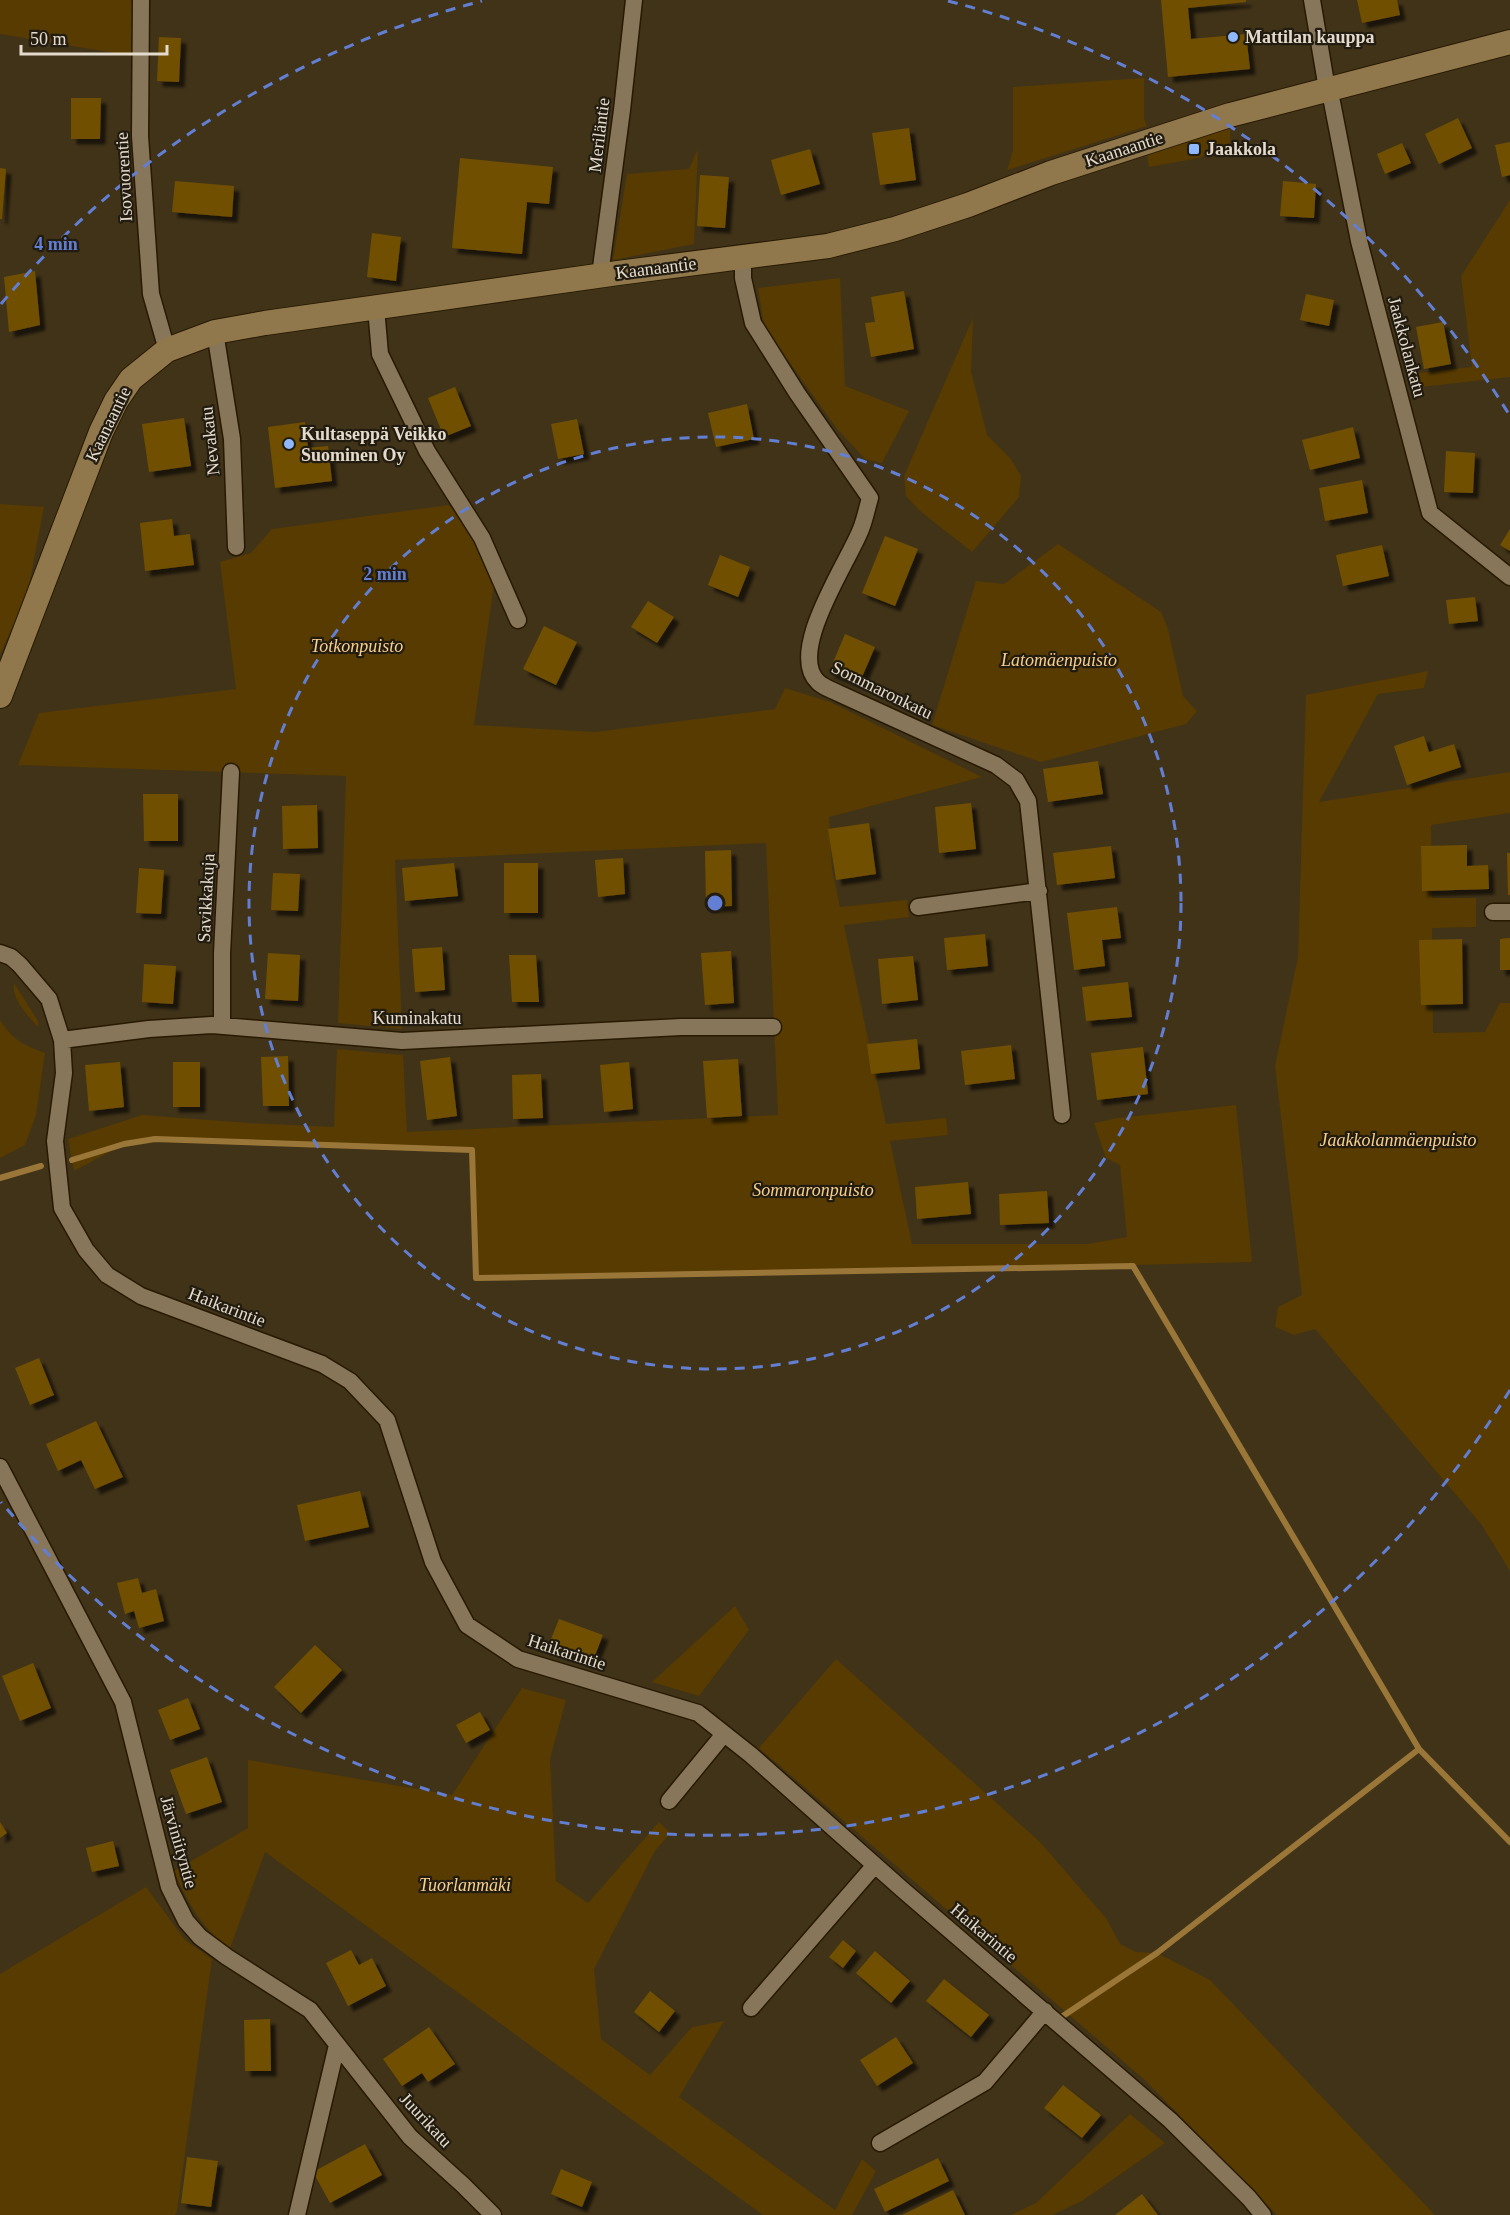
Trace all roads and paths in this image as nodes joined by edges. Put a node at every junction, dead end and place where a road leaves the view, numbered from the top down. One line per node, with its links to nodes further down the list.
1 (141, 0): 10 (street, Isovuorentie)
2 (634, 0): 7 (street, Meriläntie)
3 (1312, 0): 5 (street, Jaakkolankatu)
4 (1510, 42): 5 (street, Kaanaantie)
5 (1327, 89): 6 (street, Kaanaantie); 12 (street, Jaakkolankatu)
6 (743, 258): 7 (street, Kaanaantie); 16 (street, Sommaronkatu)
7 (600, 276): 8 (street, Kaanaantie)
8 (376, 308): 9 (street, Kaanaantie); 13 (street)
9 (215, 332): 10 (street, Kaanaantie); 11 (street, Nevakatu)
10 (167, 350): 14 (street, Kaanaantie)
11 (236, 547)
12 (1510, 578)
13 (518, 620)
14 (0, 696)
15 (231, 772): 19 (street, Savikkakuja)
16 (1039, 891): 17 (street); 22 (street, Sommaronkatu)
17 (918, 907)
18 (0, 953): 21 (street, Haikarintie)
19 (222, 1025): 20 (street, Kuminakatu); 21 (street, Kuminakatu)
20 (773, 1027)
21 (62, 1040): 24 (street, Haikarintie)
22 (1062, 1115)
23 (0, 1467): 29 (street, Järviniityntie)
24 (724, 1734): 25 (street); 26 (street, Haikarintie)
25 (669, 1802)
26 (875, 1865): 27 (street); 28 (street, Haikarintie)
27 (751, 2008)
28 (1046, 2011): 30 (street); 33 (street, Haikarintie)
29 (338, 2045): 31 (street); 32 (street, Juurikatu)
30 (880, 2144)
31 (297, 2215)
32 (493, 2215)
33 (1263, 2215)

